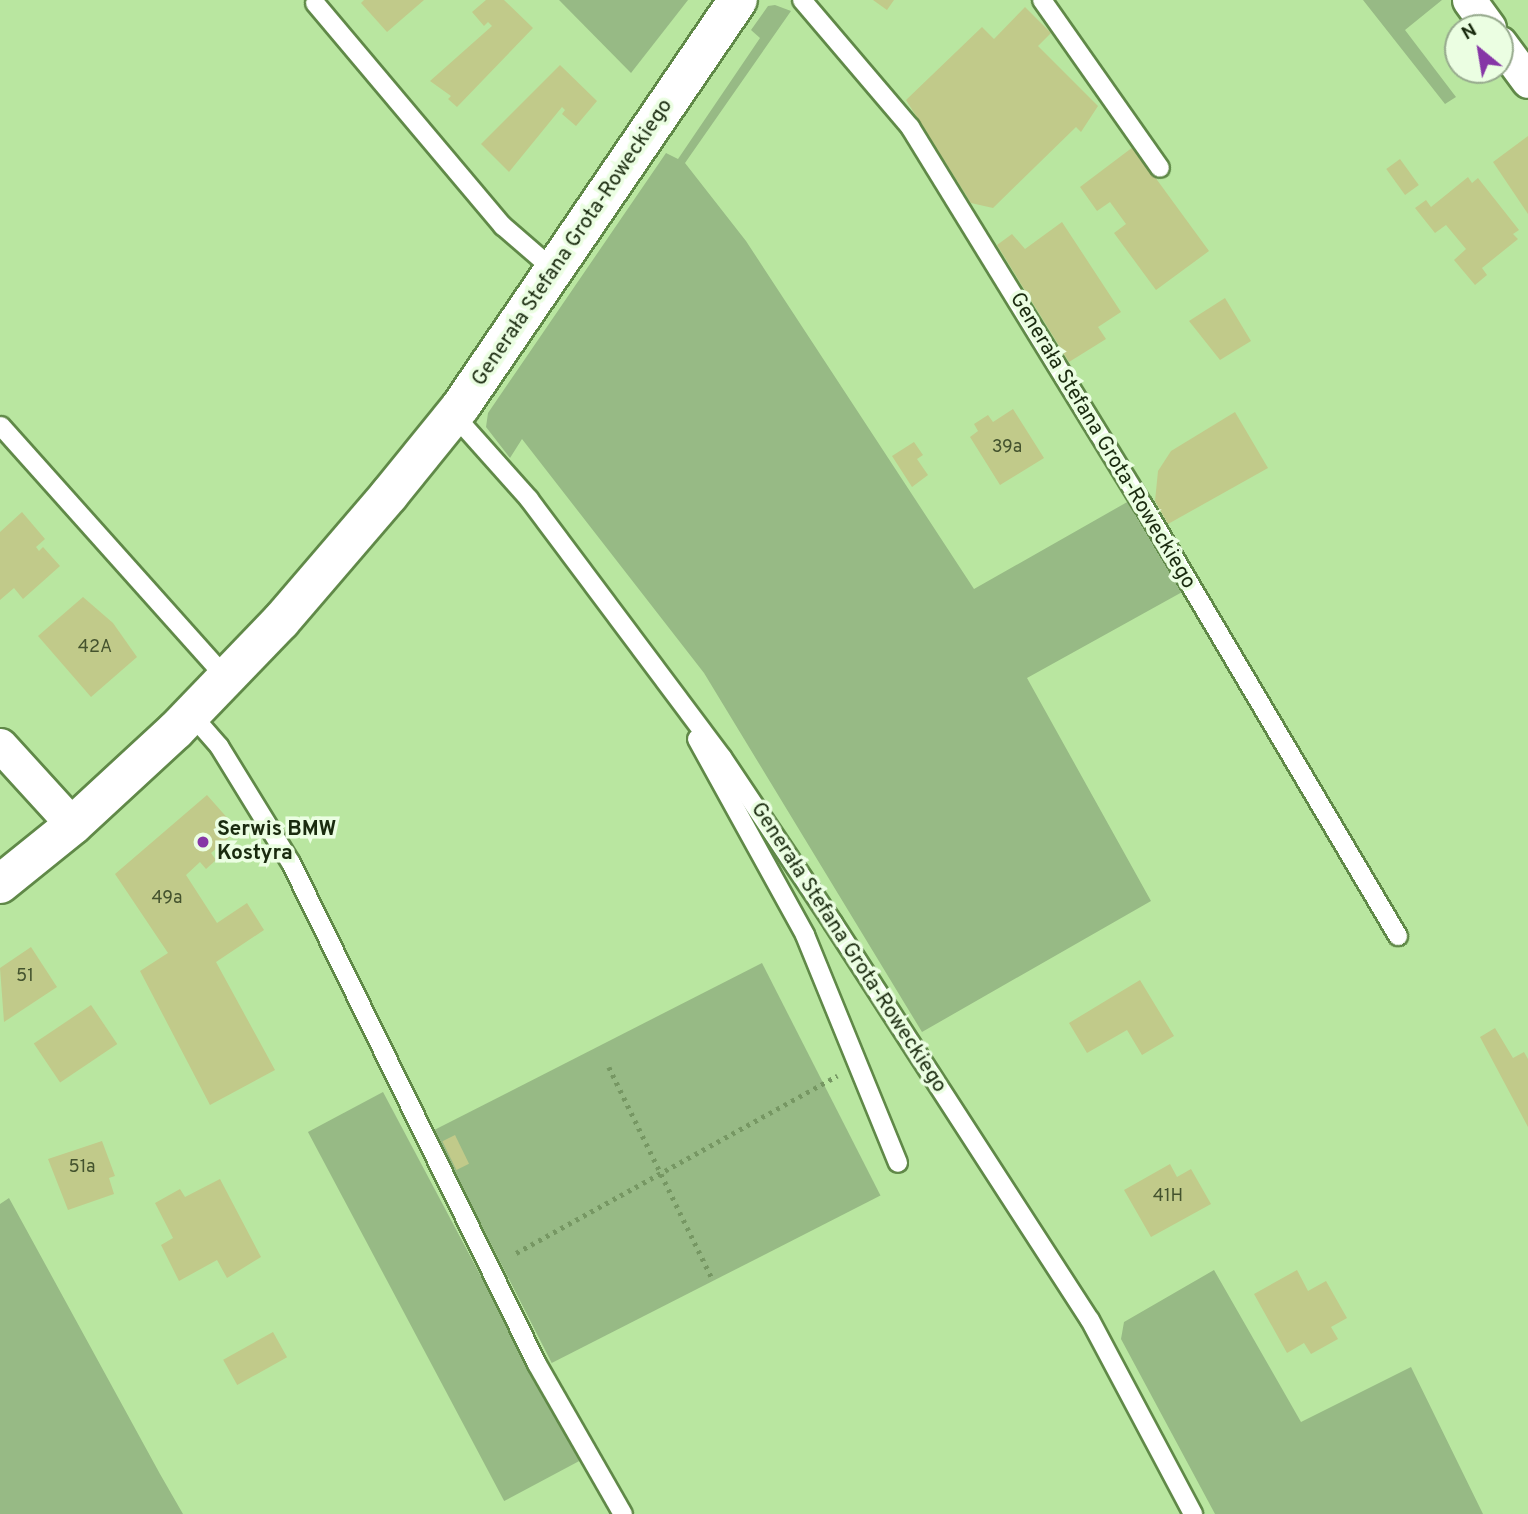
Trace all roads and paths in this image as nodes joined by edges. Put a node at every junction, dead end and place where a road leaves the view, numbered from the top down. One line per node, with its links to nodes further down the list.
1 (738, 0): 8 (street, Generała Stefana Grota-Roweckiego)
2 (802, 0): 17 (lane, Generała Stefana Grota-Roweckiego)
3 (1042, 0): 7 (lane)
4 (315, 3): 8 (lane)
5 (1514, 62): 6 (street)
6 (1528, 80)
7 (1160, 168)
8 (555, 271): 9 (street, Generała Stefana Grota-Roweckiego)
9 (454, 415): 11 (street, Generała Stefana Grota-Roweckiego); 12 (lane, Generała Stefana Grota-Roweckiego)
10 (1, 426): 11 (lane)
11 (226, 678): 13 (street, Generała Stefana Grota-Roweckiego)
12 (670, 690): 18 (lane); 25 (lane, Generała Stefana Grota-Roweckiego)
13 (191, 714): 15 (street, Generała Stefana Grota-Roweckiego); 24 (lane)
14 (0, 745): 15 (street)
15 (73, 825): 16 (street, Generała Stefana Grota-Roweckiego)
16 (0, 884)
17 (1398, 936)
18 (858, 1064): 20 (lane); 21 (path)
19 (609, 1067): 21 (path)
20 (898, 1163)
21 (661, 1173): 22 (path); 23 (path)
22 (516, 1253)
23 (711, 1276)
24 (623, 1514)
25 (1193, 1514)

